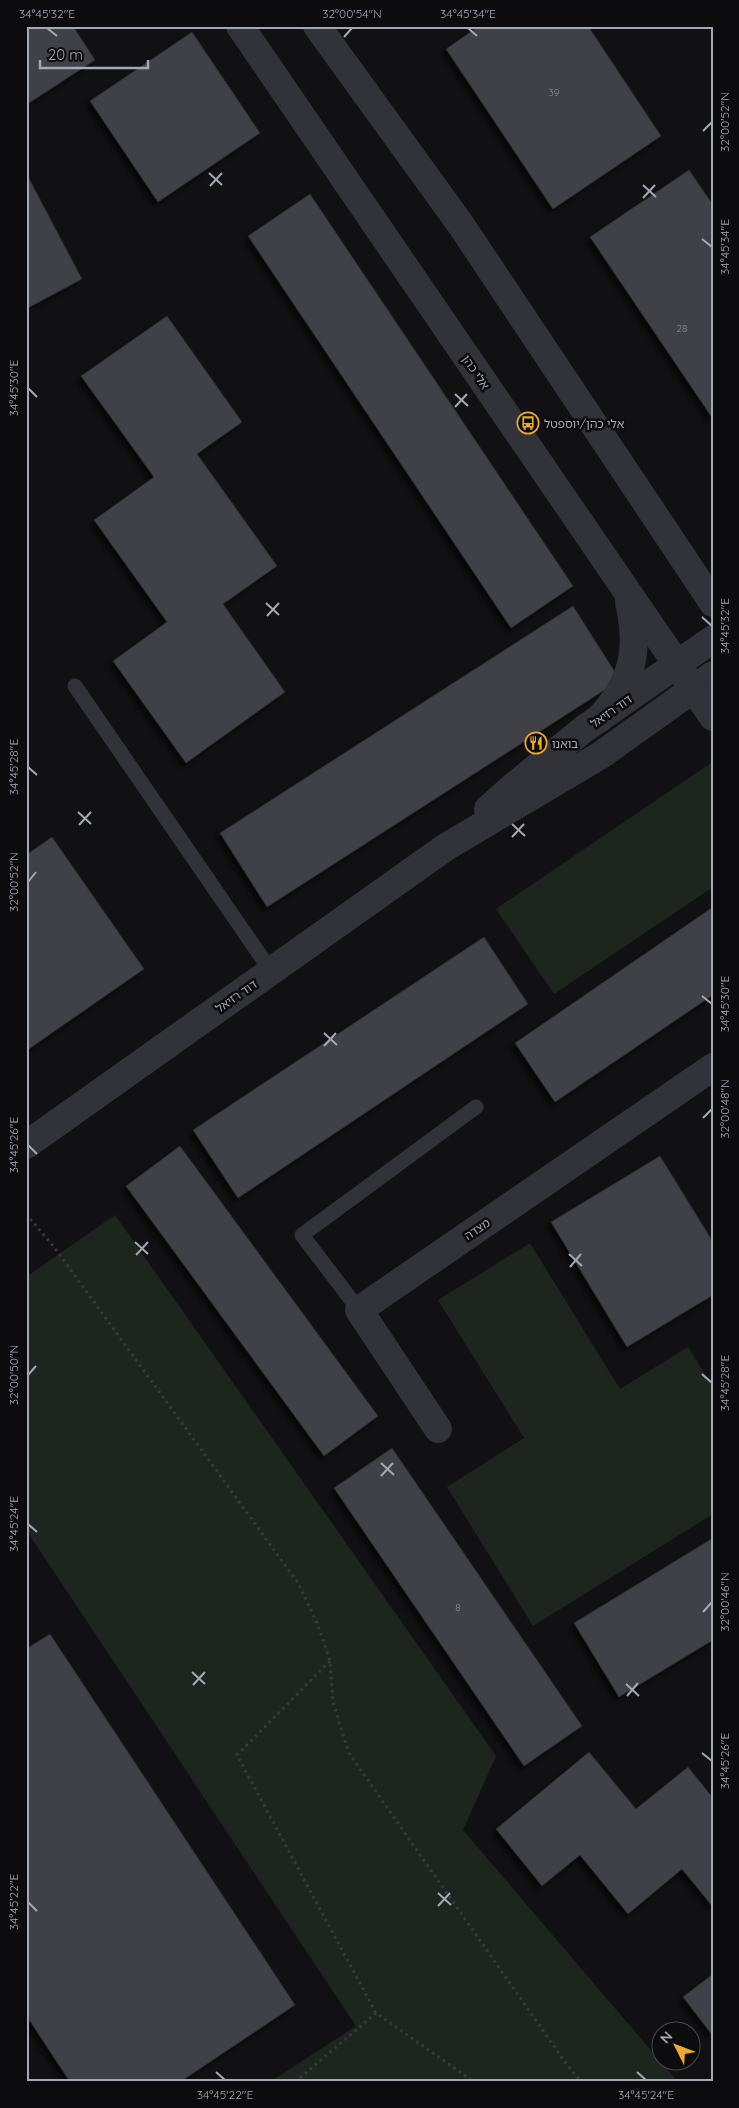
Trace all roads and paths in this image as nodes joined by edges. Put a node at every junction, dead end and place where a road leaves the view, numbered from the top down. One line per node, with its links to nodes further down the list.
1 (240, 26): 3 (street, אלי כהן)
2 (317, 26): 4 (street)
3 (627, 593): 6 (street, אלי כהן); 10 (street)
4 (713, 603)
5 (713, 639): 6 (street, דוד רזיאל)
6 (676, 665): 7 (street, אלי כהן); 10 (street, דוד רזיאל)
7 (703, 682): 9 (street, אלי כהן); 11 (street, דוד רזיאל)
8 (75, 686): 12 (lane)
9 (713, 717)
10 (599, 719): 11 (street, דוד רזיאל)
11 (446, 847): 12 (street, דוד רזיאל)
12 (271, 971): 15 (street, דוד רזיאל)
13 (713, 1067): 17 (street, מצדה)
14 (476, 1107): 17 (lane)
15 (26, 1145)
16 (26, 1214): 19 (path)
17 (360, 1310): 18 (street)
18 (438, 1429)
19 (330, 1660): 20 (path); 23 (path)
20 (376, 2013): 21 (path); 22 (path)
21 (295, 2082)
22 (474, 2082)
23 (582, 2082)

